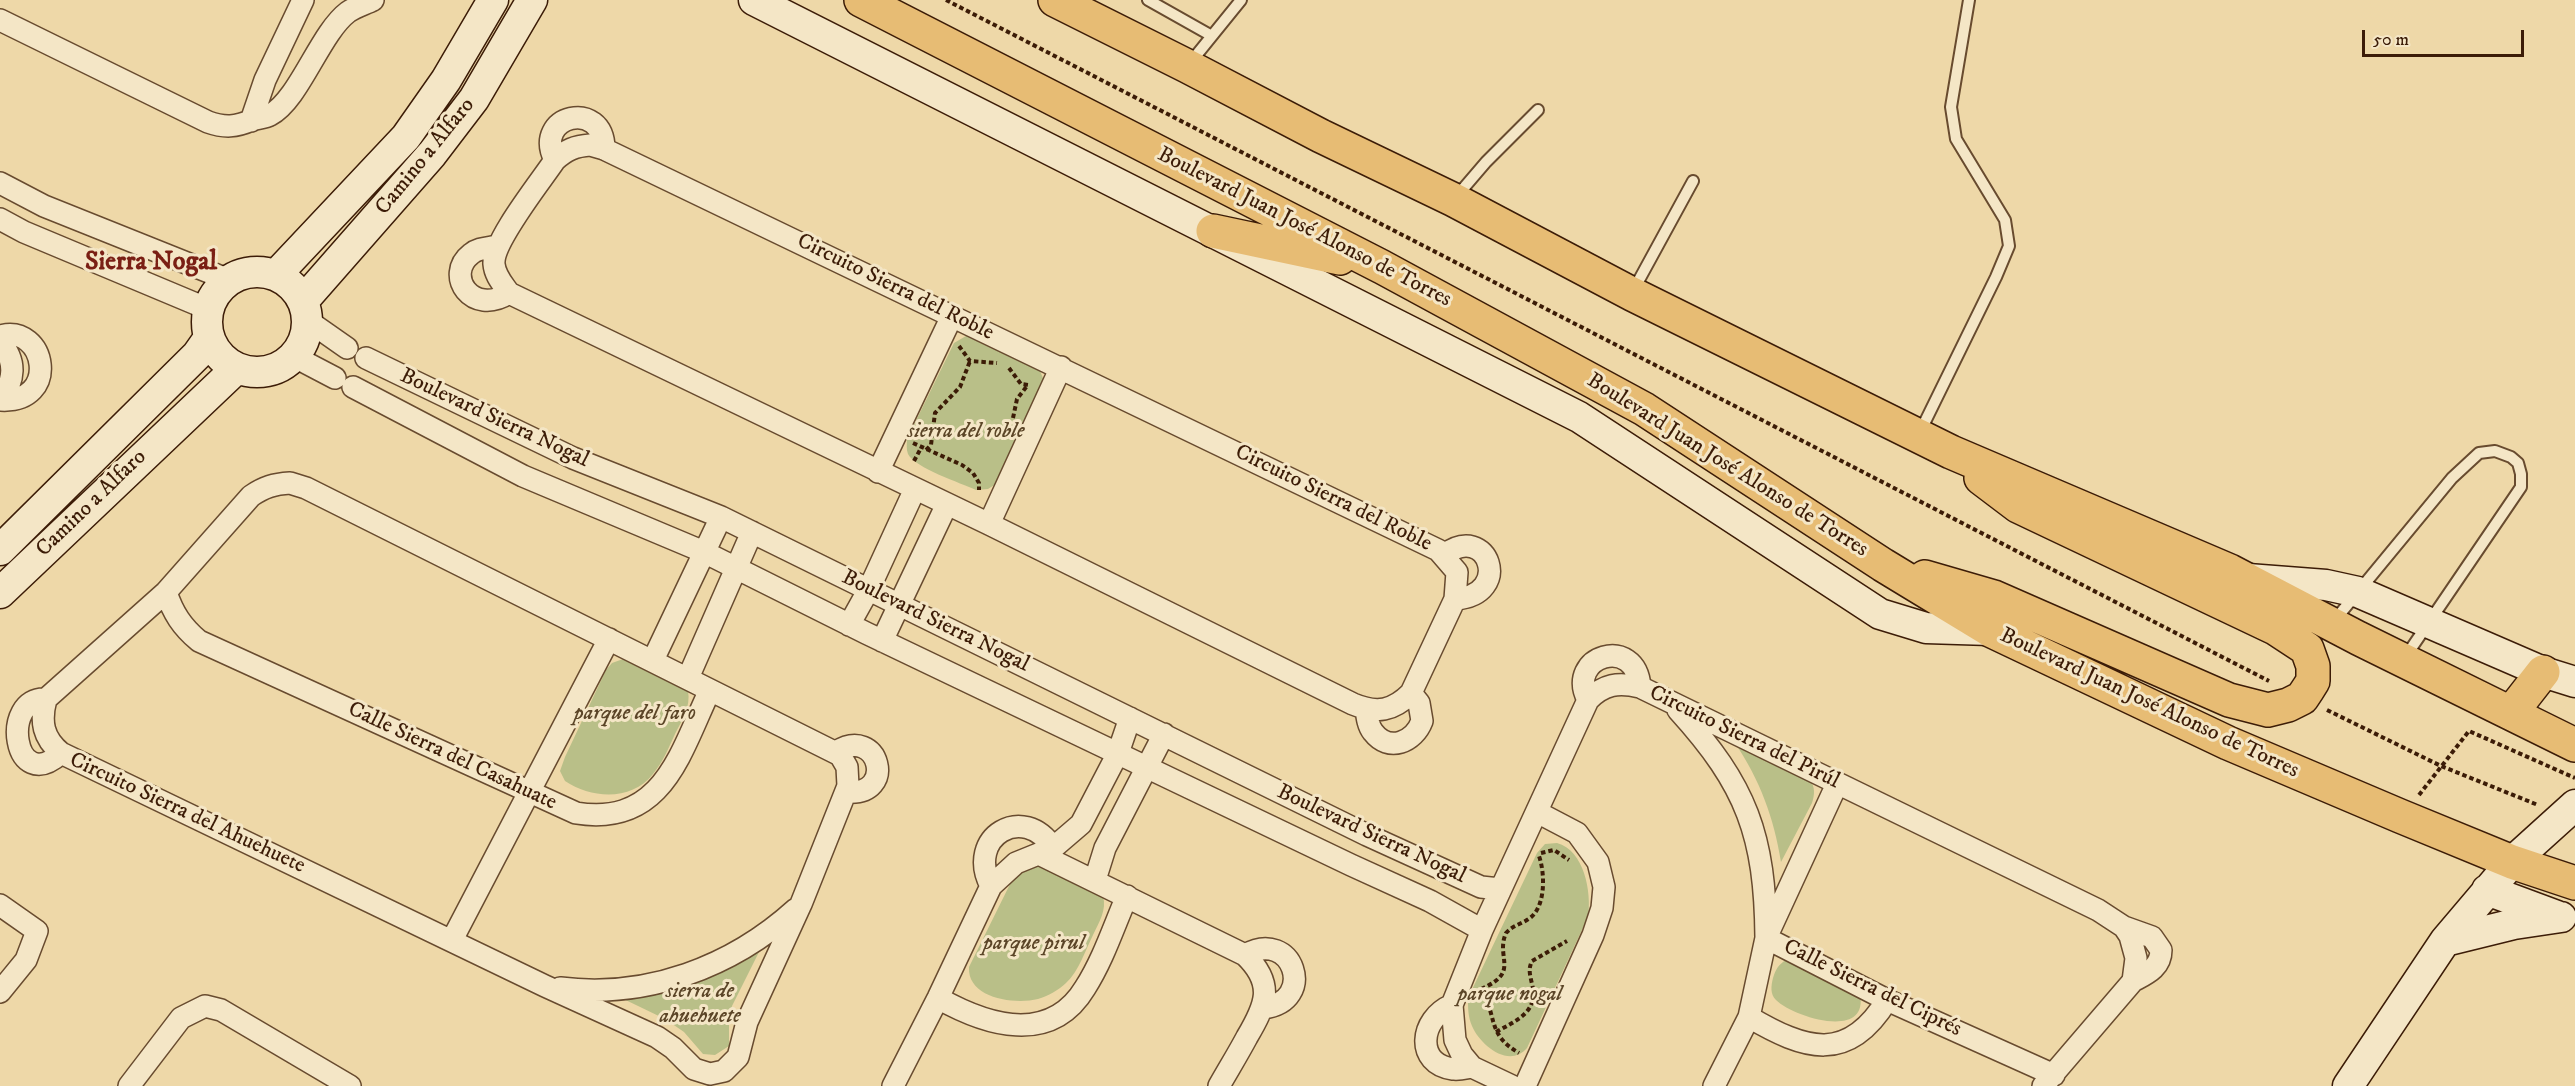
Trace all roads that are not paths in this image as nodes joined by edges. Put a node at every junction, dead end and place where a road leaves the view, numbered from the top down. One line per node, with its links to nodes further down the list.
1 (303, 0): 15 (street)
2 (373, 0): 15 (street)
3 (494, 0): 25 (street, Camino a Alfaro)
4 (532, 0): 29 (street, Camino a Alfaro)
5 (754, 0): 22 (street)
6 (861, 0): 24 (main road, Boulevard Juan José Alonso de Torres)
7 (1055, 0): 13 (main road)
8 (1148, 0): 12 (lane)
9 (1241, 0): 12 (lane)
10 (1969, 0): 40 (lane)
11 (0, 20): 15 (street)
12 (1212, 36): 13 (lane)
13 (1187, 66): 20 (main road)
14 (1538, 110): 20 (lane)
15 (251, 120)
16 (604, 149): 17 (street, Circuito Sierra del Roble); 17 (street); 30 (street, Circuito Sierra del Roble)
17 (555, 160): 23 (street, Circuito Sierra del Roble)
18 (1693, 181): 28 (lane)
19 (0, 183): 26 (street)
20 (1454, 200): 28 (main road)
21 (0, 219): 31 (street)
22 (1213, 231): 24 (main road); 63 (street)
23 (497, 246): 27 (street); 27 (street)
24 (1382, 267): 51 (main road, Boulevard Juan José Alonso de Torres)
25 (276, 275): 26 (street); 29 (street)
26 (229, 280): 31 (street)
27 (509, 293): 42 (street)
28 (1632, 294): 40 (main road)
29 (305, 311): 34 (street); 35 (street)
30 (952, 315): 37 (street, Circuito Sierra del Roble); 42 (street)
31 (209, 324): 38 (street); 48 (street, Camino a Alfaro)
32 (0, 336): 39 (street)
33 (0, 342): 39 (street)
34 (347, 348)
35 (294, 356): 38 (street); 49 (street, Boulevard Sierra Nogal)
36 (366, 358): 45 (street, Boulevard Sierra Nogal)
37 (1061, 367): 46 (street); 50 (street, Circuito Sierra del Roble)
38 (237, 368): 57 (street, Camino a Alfaro)
39 (0, 400)
40 (1918, 436): 41 (main road)
41 (1951, 452): 51 (main road); 53 (main road)
42 (878, 472): 43 (street)
43 (915, 489): 44 (street); 54 (street)
44 (947, 504): 46 (street); 59 (street)
45 (720, 517): 47 (street, Boulevard Sierra Nogal); 49 (street)
46 (989, 524): 77 (street)
47 (752, 532): 52 (street); 54 (street, Boulevard Sierra Nogal)
48 (0, 550)
49 (704, 552): 52 (street, Boulevard Sierra Nogal); 67 (street)
50 (1444, 555): 58 (street, Circuito Sierra del Roble); 58 (street)
51 (1883, 565): 63 (main road, Boulevard Juan José Alonso de Torres)
52 (737, 568): 62 (street, Boulevard Sierra Nogal); 69 (street)
53 (2248, 579): 56 (street); 61 (main road)
54 (868, 589): 59 (street, Boulevard Sierra Nogal); 62 (street)
55 (166, 592): 64 (street); 74 (street); 87 (street, Calle Sierra del Casahuate)
56 (2358, 592): 60 (street); 60 (lane); 61 (lane)
57 (0, 593)
58 (1455, 598): 73 (street, Circuito Sierra del Roble)
59 (900, 604): 65 (street); 79 (street, Boulevard Sierra Nogal)
60 (2429, 623): 66 (lane); 68 (street)
61 (2332, 624): 66 (main road)
62 (849, 625): 65 (street, Boulevard Sierra Nogal)
63 (1990, 630): 92 (main road, Boulevard Juan José Alonso de Torres)
64 (609, 639): 67 (street); 87 (street)
65 (882, 641): 84 (street, Boulevard Sierra Nogal)
66 (2404, 659): 78 (main road)
67 (653, 660): 69 (street)
68 (2543, 672): 70 (street); 78 (main road)
69 (688, 678): 72 (street)
70 (2575, 682)
71 (1640, 687): 75 (street, Circuito Sierra del Pirúl); 75 (street); 76 (street, Circuito Sierra del Pirúl)
72 (710, 690): 82 (street); 87 (street, Calle Sierra del Casahuate)
73 (1411, 693): 77 (street); 77 (street)
74 (46, 699): 83 (street, Circuito Sierra del Ahuehuete); 83 (street)
75 (1588, 700): 90 (street)
76 (1671, 703): 86 (street, Circuito Sierra del Pirúl); 103 (street, Calle Sierra del Ciprés)
77 (1366, 710)
78 (2511, 713): 81 (main road)
79 (1130, 718): 80 (street, Boulevard Sierra Nogal); 84 (street)
80 (1164, 734): 85 (street); 96 (street, Boulevard Sierra Nogal)
81 (2575, 745)
82 (836, 752): 88 (street, Circuito Sierra del Ahuehuete); 88 (street)
83 (60, 753): 104 (street, Circuito Sierra del Ahuehuete)
84 (1118, 753): 85 (street, Boulevard Sierra Nogal); 91 (street)
85 (1146, 767): 93 (street); 102 (street, Boulevard Sierra Nogal)
86 (1837, 784): 103 (street); 115 (street, Circuito Sierra del Pirúl)
87 (530, 792): 104 (street)
88 (846, 792): 99 (street, Circuito Sierra del Ahuehuete)
89 (2569, 810): 92 (street)
90 (1537, 812): 96 (street); 121 (street)
91 (1046, 851): 93 (street); 95 (street); 95 (street)
92 (2512, 862): 94 (main road, Boulevard Juan José Alonso de Torres); 97 (street)
93 (1095, 880): 98 (street)
94 (2575, 883)
95 (991, 885): 109 (street)
96 (1500, 889): 102 (street)
97 (2487, 890): 101 (street); 105 (street)
98 (1127, 896): 106 (street); 109 (street)
99 (801, 904): 107 (street, Circuito Sierra del Ahuehuete); 107 (street, Circuito Sierra del Ahuehuete)
100 (0, 905): 108 (street)
101 (2568, 919): 105 (street)
102 (1482, 930): 111 (street)
103 (1766, 938): 110 (street, Calle Sierra del Ciprés); 113 (street)
104 (452, 940): 107 (street, Circuito Sierra del Ahuehuete)
105 (2445, 941): 123 (street)
106 (1245, 955): 112 (street); 112 (street)
107 (545, 986)
108 (0, 992)
109 (938, 998): 118 (street)
110 (1887, 1000): 113 (street); 115 (street, Calle Sierra del Ciprés)
111 (1452, 1005): 114 (street); 114 (street)
112 (1263, 1008): 119 (street)
113 (1749, 1017): 122 (street)
114 (1472, 1067): 120 (street)
115 (2048, 1080)
116 (129, 1086): 117 (street)
117 (350, 1086)
118 (893, 1086)
119 (1219, 1086)
120 (1512, 1086)
121 (1525, 1086)
122 (1714, 1086)
123 (2348, 1086)

